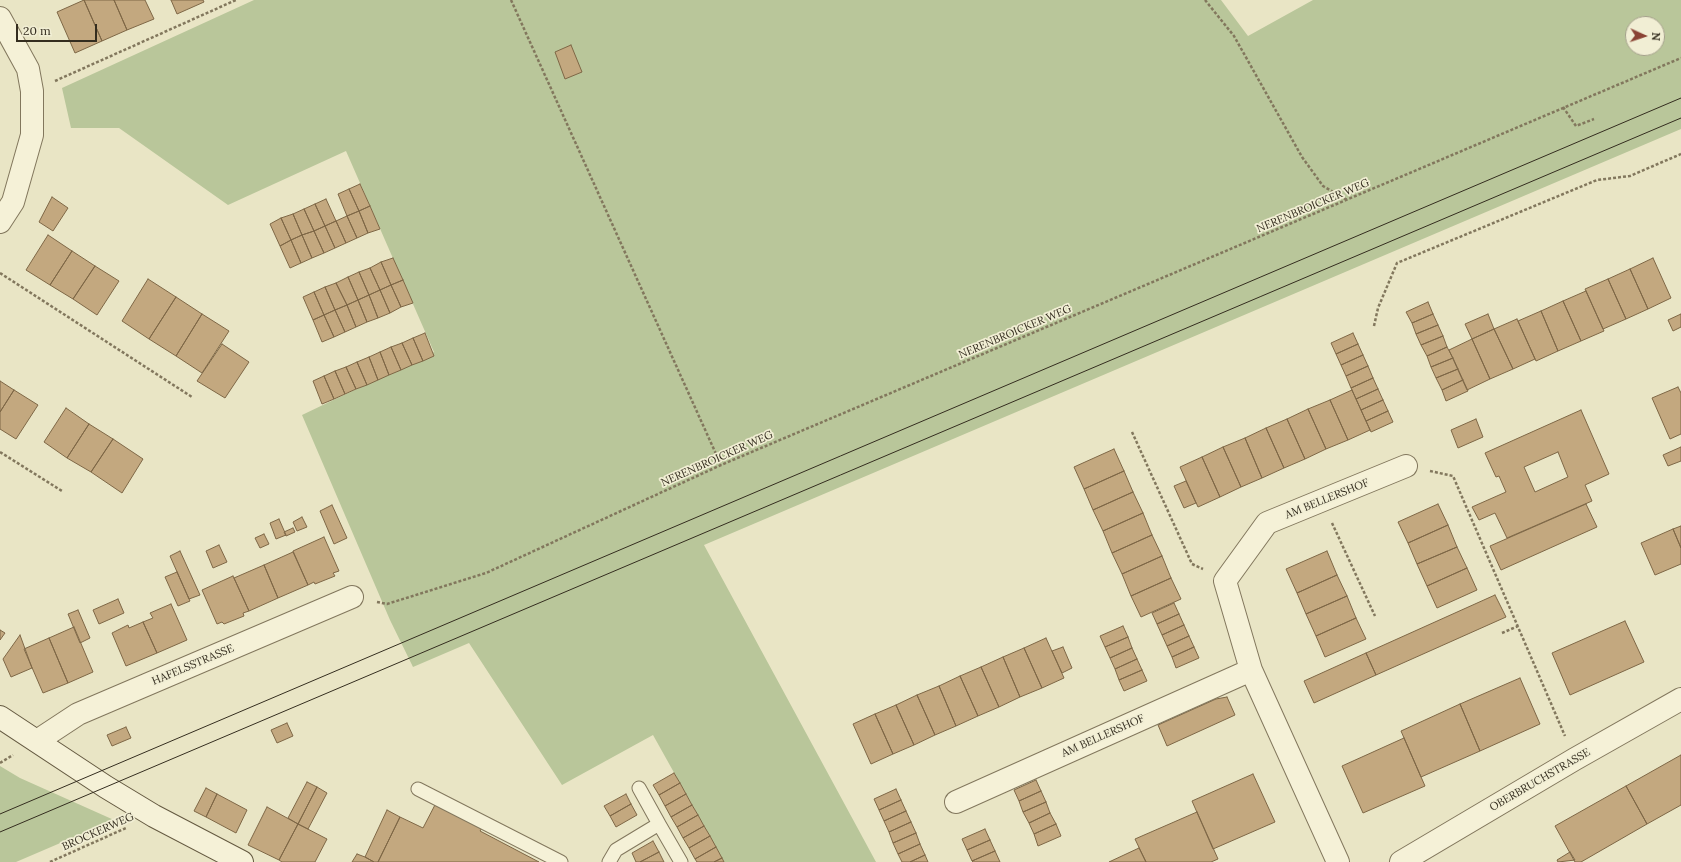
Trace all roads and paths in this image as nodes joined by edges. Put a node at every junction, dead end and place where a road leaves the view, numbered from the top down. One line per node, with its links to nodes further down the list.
1 (236, 0): 6 (path)
2 (511, 0): 17 (path)
3 (1205, 0): 10 (path)
4 (0, 18): 6 (street)
5 (1681, 58): 7 (path, NERENBROICKER WEG)
6 (32, 91): 11 (street)
7 (1563, 107): 8 (path); 10 (path, NERENBROICKER WEG)
8 (1594, 119)
9 (1681, 154): 13 (path)
10 (1348, 200): 17 (path, NERENBROICKER WEG)
11 (0, 222)
12 (0, 273): 14 (path)
13 (1374, 326)
14 (192, 397)
15 (1132, 432): 21 (path)
16 (0, 452): 19 (path)
17 (721, 465): 22 (path, NERENBROICKER WEG)
18 (1406, 466): 20 (street, AM BELLERSHOF); 24 (path)
19 (62, 491)
20 (1322, 501): 21 (street, AM BELLERSHOF); 23 (path)
21 (1225, 581): 26 (street)
22 (352, 597): 29 (street, HAFELSSTRASSE)
23 (1374, 616)
24 (1518, 626): 25 (path); 30 (path)
25 (1502, 633)
26 (1251, 670): 33 (street, AM BELLERSHOF); 41 (street)
27 (1681, 699): 30 (street, OBERBRUCHSTRASSE)
28 (0, 717): 29 (street)
29 (37, 740): 34 (street)
30 (1575, 758): 42 (street, OBERBRUCHSTRASSE)
31 (639, 788): 35 (lane)
32 (418, 789): 38 (lane)
33 (956, 802)
34 (154, 816): 36 (path, BROCKERWEG); 37 (street)
35 (659, 824): 39 (lane); 40 (lane)
36 (50, 862)
37 (242, 862)
38 (561, 862)
39 (609, 862)
40 (681, 862)
41 (1338, 862)
42 (1401, 862)

